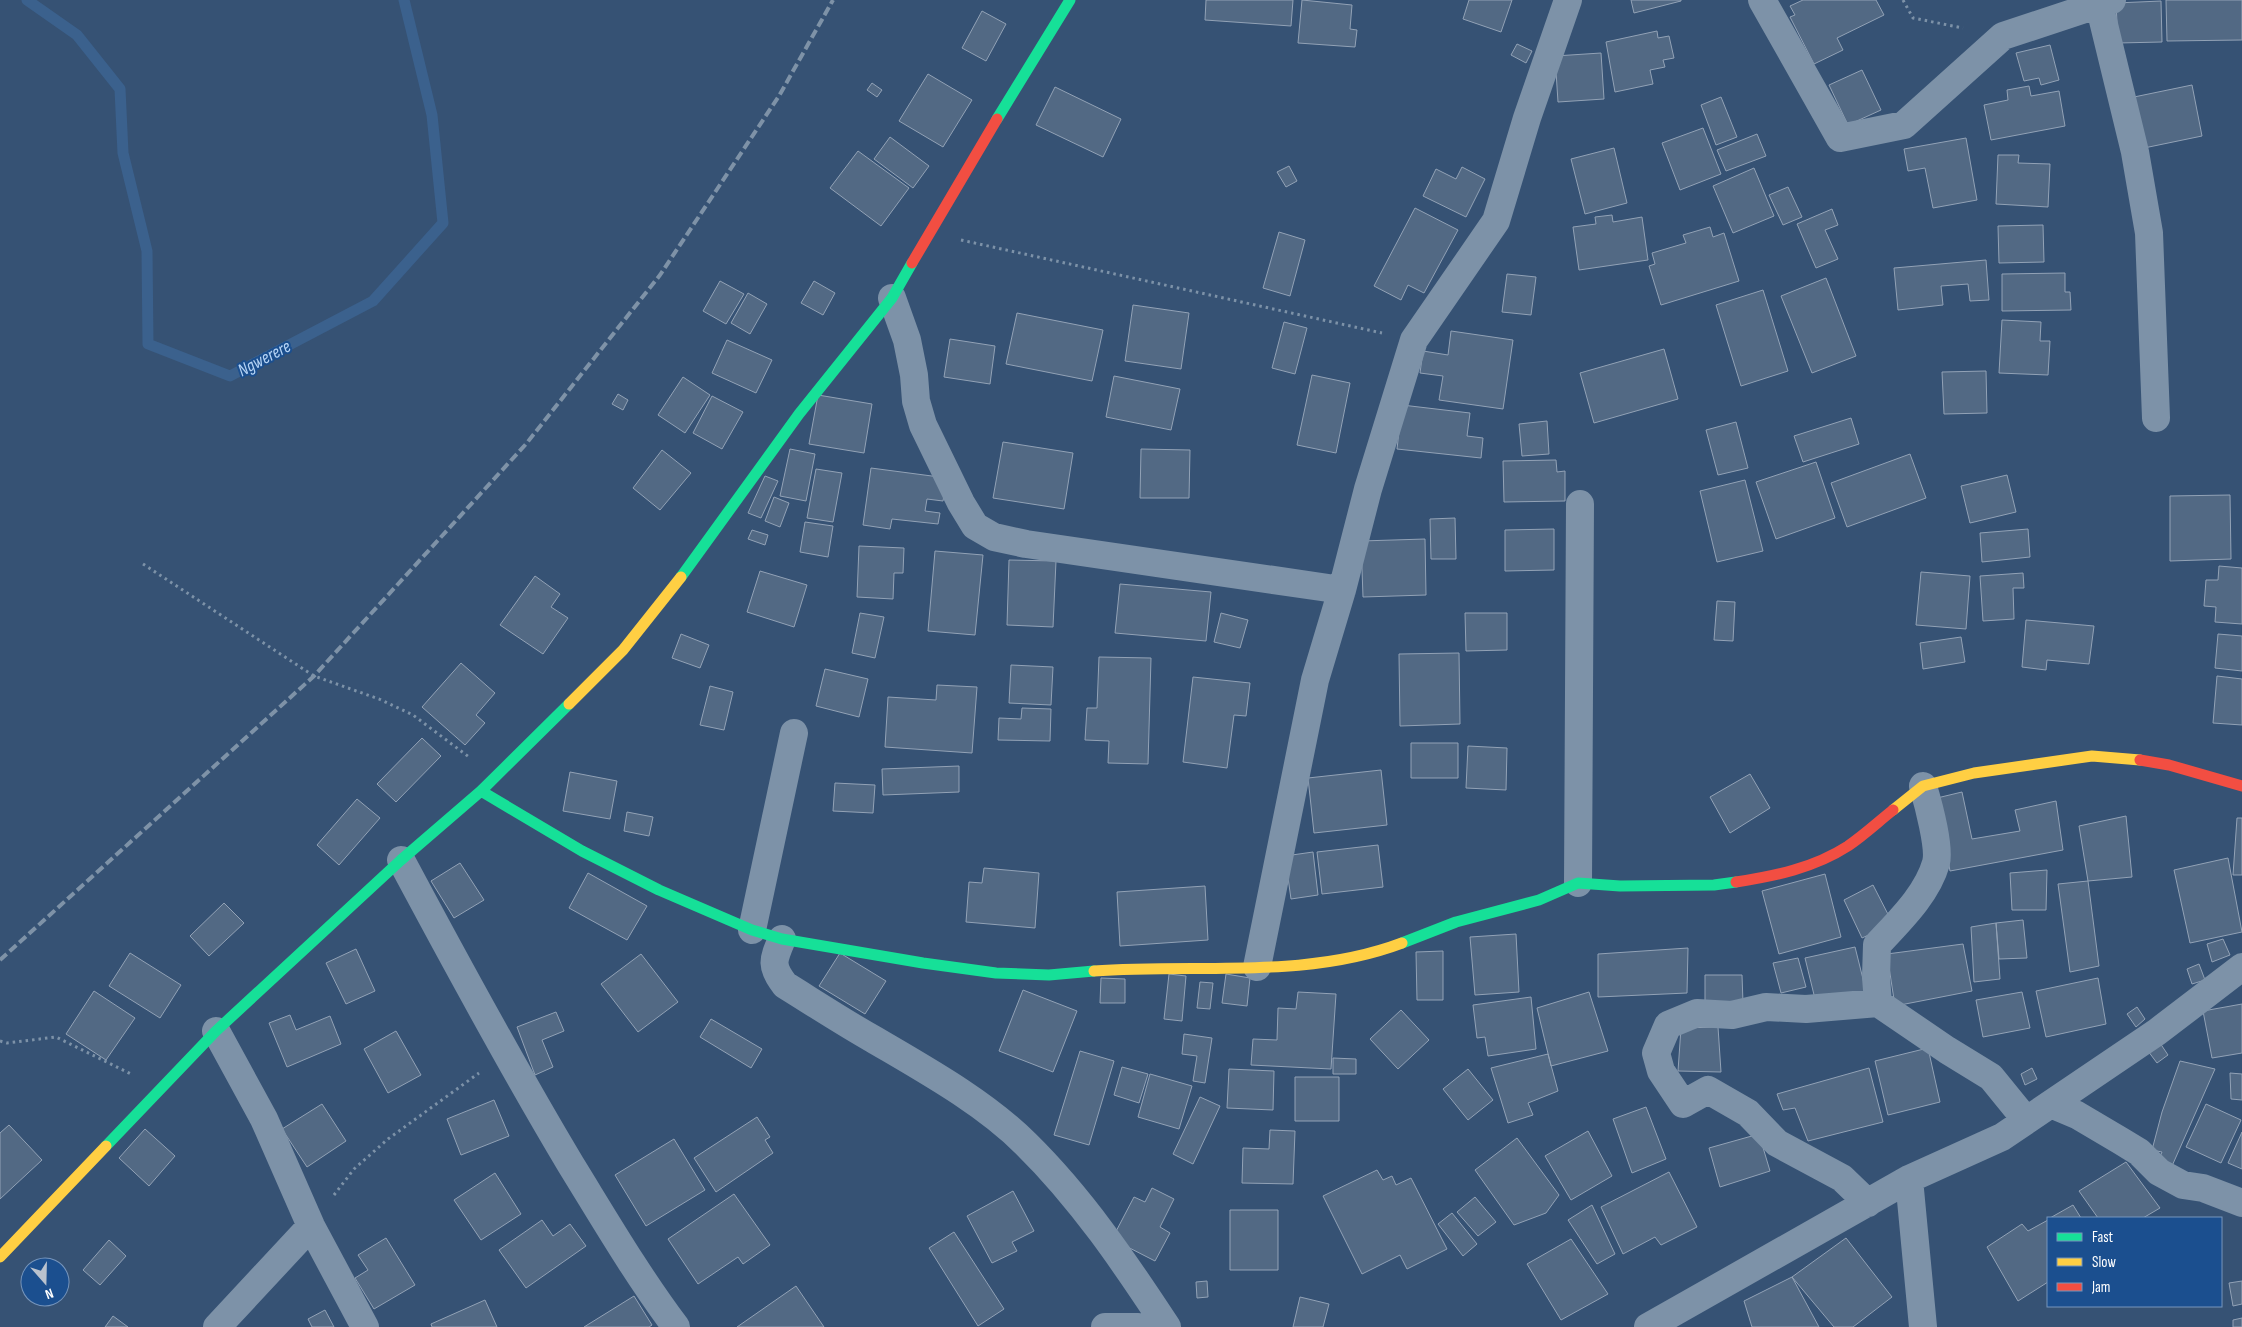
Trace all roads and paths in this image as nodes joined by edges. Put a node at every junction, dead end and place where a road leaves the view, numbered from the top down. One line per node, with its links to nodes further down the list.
1 (1070, 0): 7 (street)
2 (1568, 0): 9 (street)
3 (1762, 0): 6 (street)
4 (1903, 0): 6 (path)
5 (2103, 2): 6 (street); 10 (street)
6 (2003, 36)
7 (928, 233): 8 (street); 9 (path)
8 (892, 298): 13 (street); 15 (street)
9 (1414, 340): 13 (street)
10 (2156, 418)
11 (1580, 504): 20 (street)
12 (144, 564): 15 (path)
13 (1342, 590): 23 (street)
14 (794, 733): 21 (street)
15 (496, 777): 18 (street)
16 (1923, 786): 17 (street); 20 (street); 25 (street)
17 (2242, 786)
18 (481, 791): 19 (street); 21 (street)
19 (401, 860): 26 (street); 28 (street)
20 (1578, 883): 23 (street)
21 (752, 930): 22 (street)
22 (782, 939): 23 (street); 42 (street)
23 (1256, 967)
24 (2242, 967): 30 (street)
25 (1878, 1002): 31 (street); 33 (street)
26 (216, 1031): 29 (street); 35 (street)
27 (0, 1041): 29 (path)
28 (506, 1053): 35 (path); 39 (street)
29 (161, 1089): 36 (street)
30 (2051, 1104): 31 (street); 34 (street)
31 (2026, 1120): 32 (street)
32 (1909, 1179): 33 (street); 44 (street)
33 (1868, 1203): 43 (street)
34 (2242, 1203)
35 (311, 1226): 37 (street); 38 (street)
36 (0, 1257)
37 (218, 1327)
38 (365, 1327)
39 (676, 1327)
40 (1105, 1327): 41 (street)
41 (1138, 1327)
42 (1167, 1327)
43 (1648, 1327)
44 (1923, 1327)

